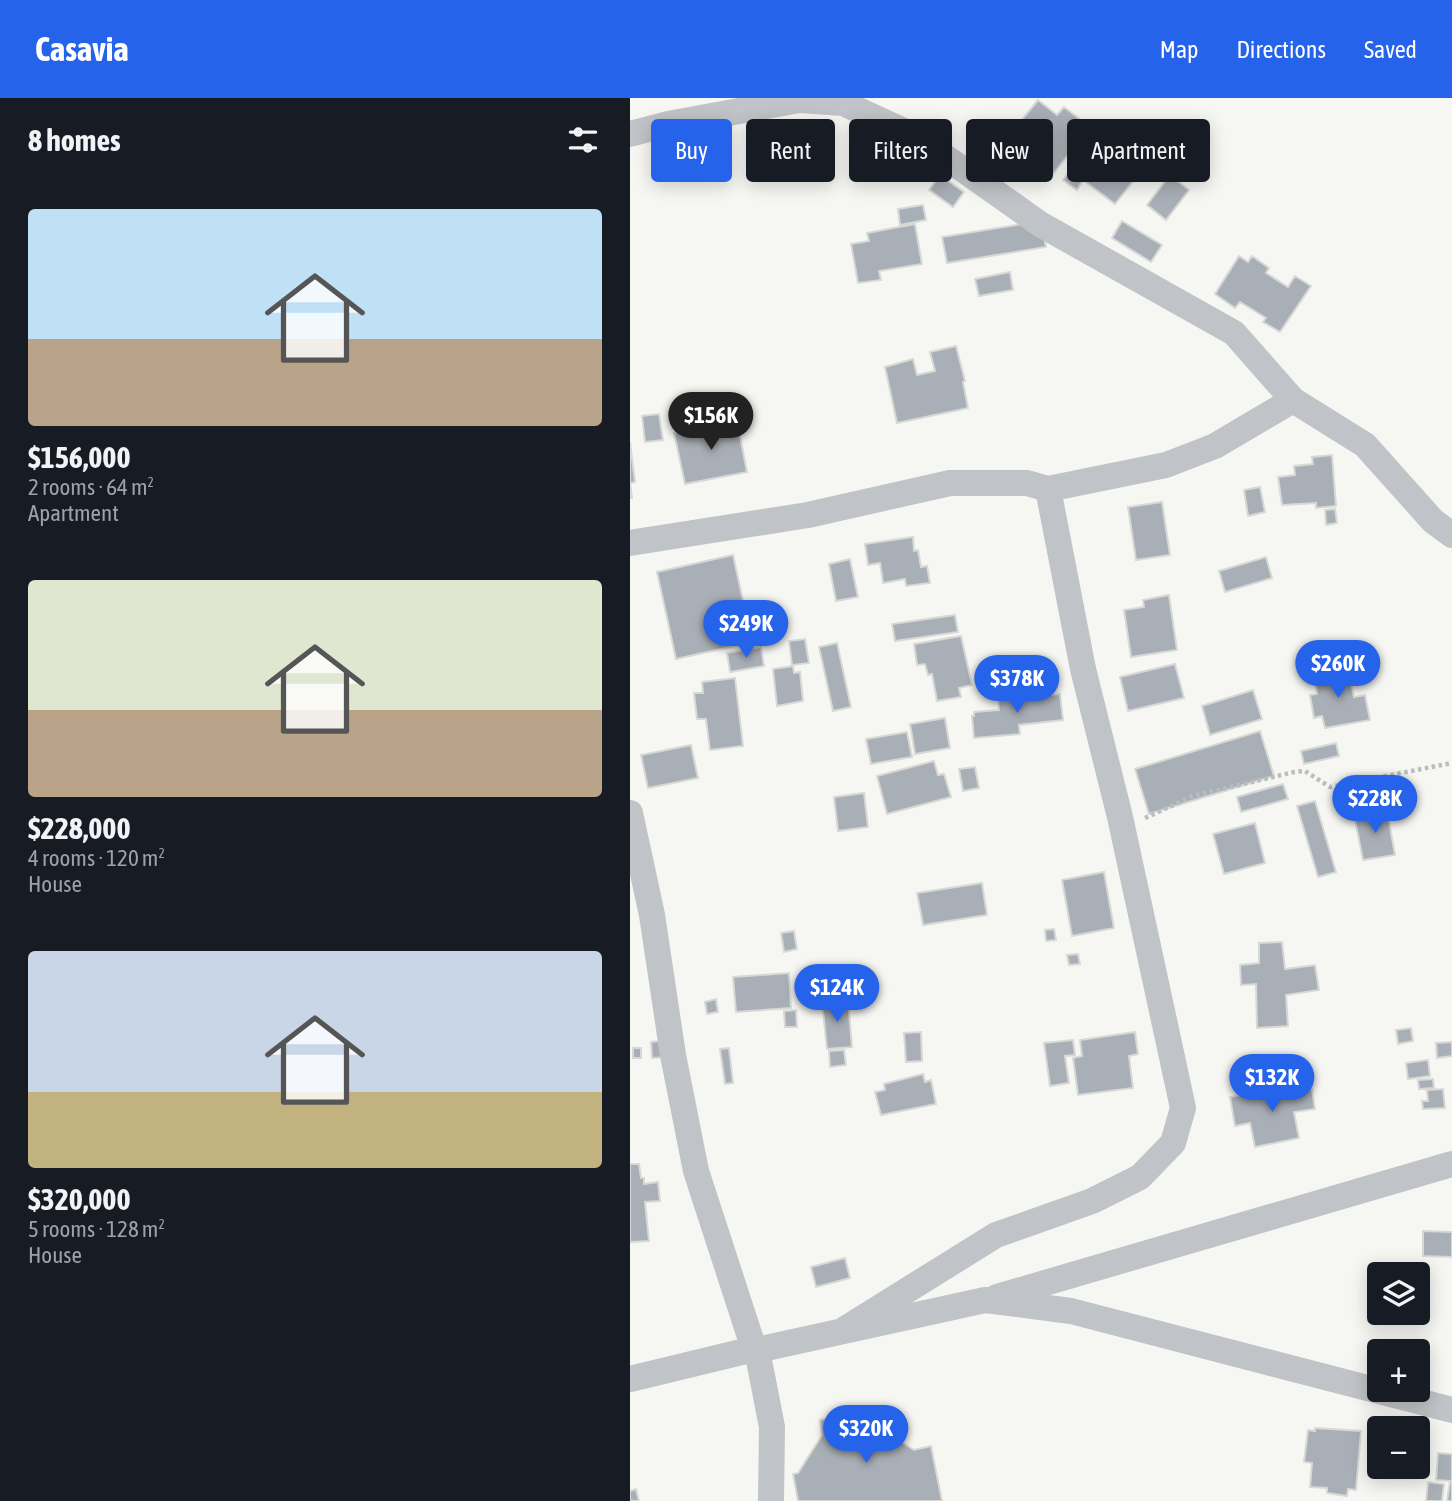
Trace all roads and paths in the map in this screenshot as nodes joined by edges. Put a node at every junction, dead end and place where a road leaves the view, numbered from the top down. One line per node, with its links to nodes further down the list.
1 (630, 134): 2 (street)
2 (1293, 400): 3 (street); 4 (street)
3 (1048, 489): 5 (street); 8 (street)
4 (1452, 535)
5 (630, 543)
6 (1452, 763): 8 (path)
7 (630, 813): 9 (street)
8 (1124, 832): 12 (street)
9 (638, 879): 13 (street)
10 (1452, 1164): 11 (street)
11 (985, 1300): 12 (street); 15 (street)
12 (845, 1329): 13 (street)
13 (755, 1349): 14 (street); 16 (street)
14 (630, 1379)
15 (1452, 1410)
16 (771, 1501)

